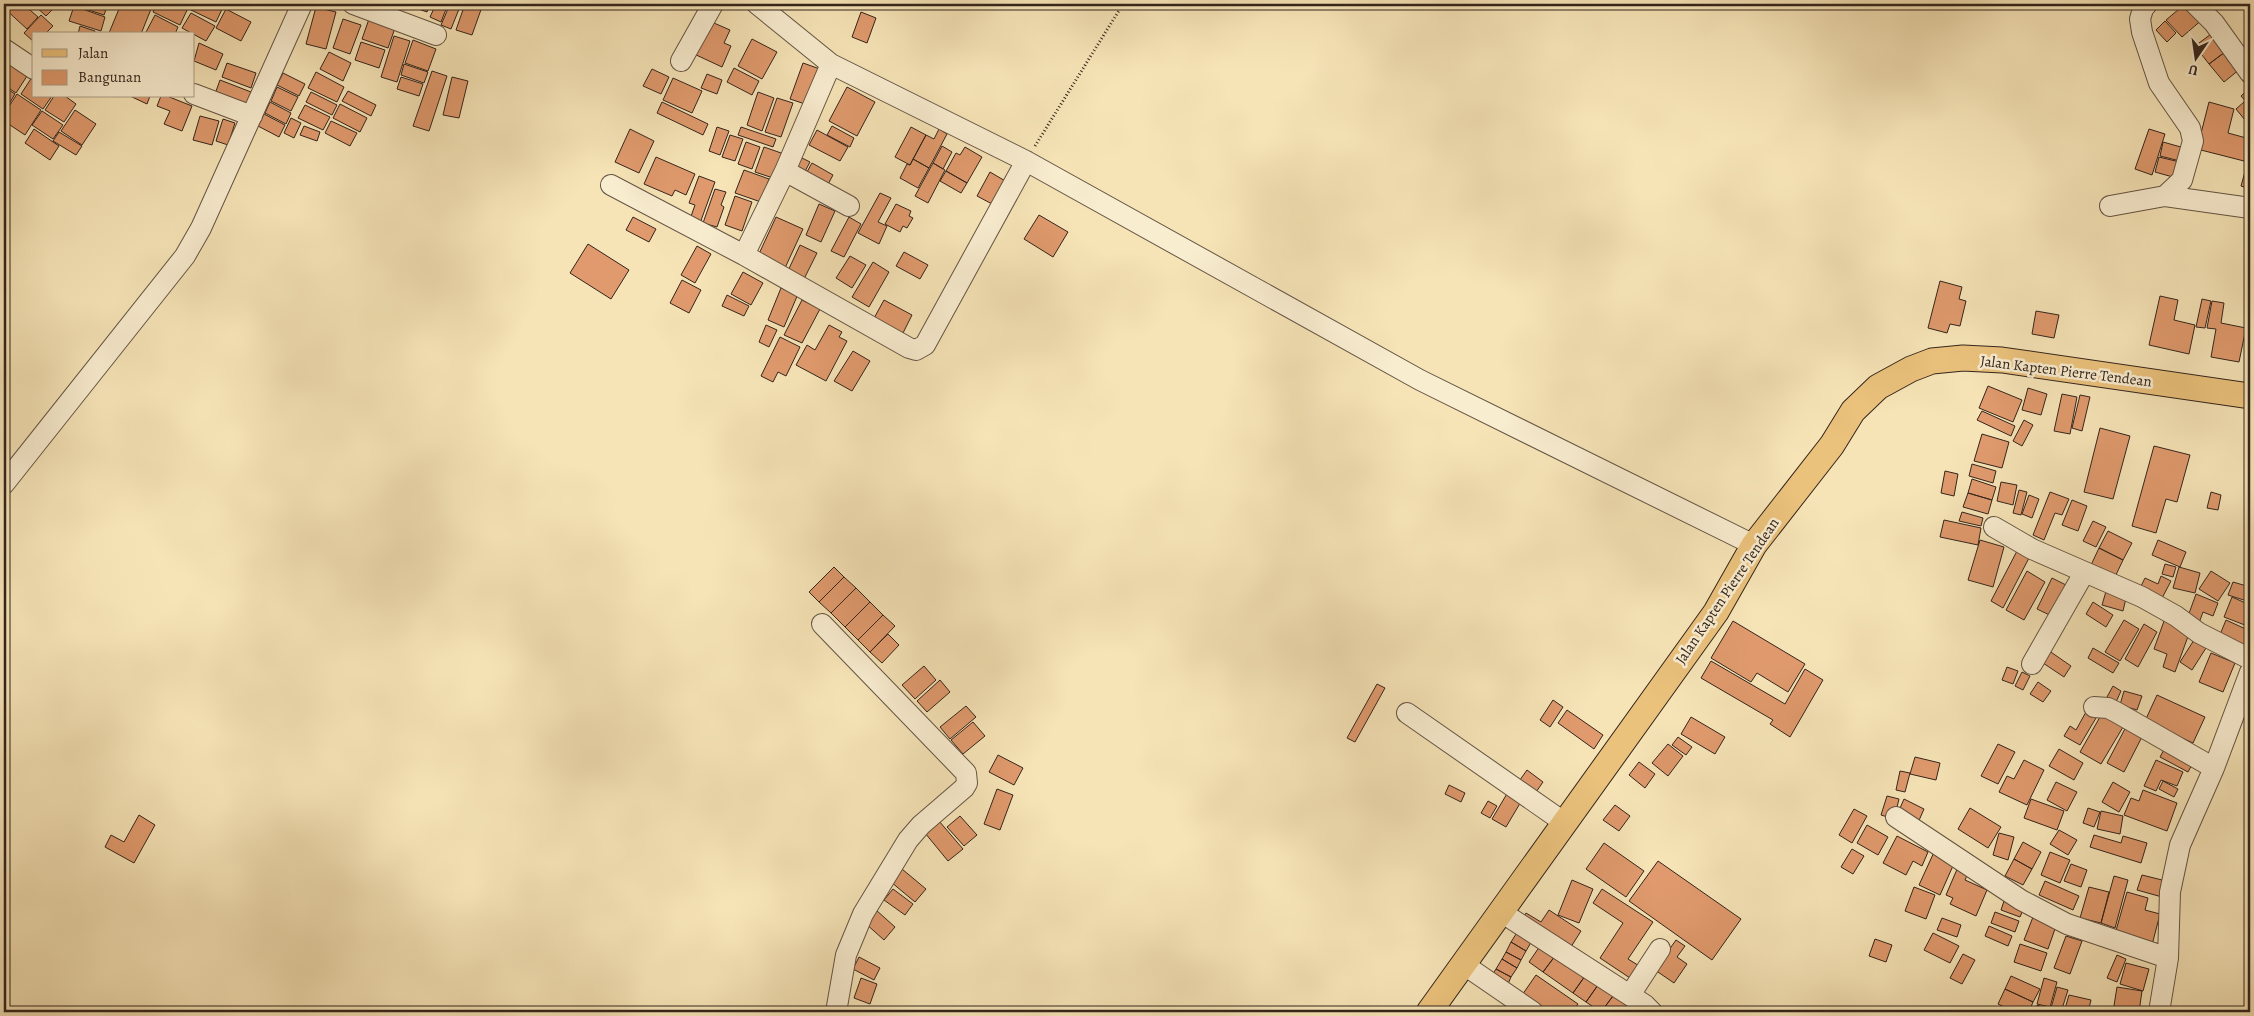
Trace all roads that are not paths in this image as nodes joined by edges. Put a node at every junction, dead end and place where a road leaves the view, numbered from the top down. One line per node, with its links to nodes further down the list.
1 (302, 4): 14 (street)
2 (353, 4): 7 (street)
3 (713, 4): 9 (street)
4 (757, 4): 10 (street)
5 (2147, 4): 18 (street)
6 (2195, 4): 12 (street)
7 (436, 35)
8 (4, 49): 11 (street)
9 (681, 61)
10 (831, 64): 15 (street); 16 (street)
11 (32, 67)
12 (2250, 73)
13 (195, 94): 14 (street)
14 (252, 116): 24 (street)
15 (1026, 161): 22 (street); 26 (street)
16 (785, 171): 19 (street); 22 (street)
17 (611, 185): 22 (street)
18 (2165, 196): 20 (street); 21 (street)
19 (849, 206)
20 (2110, 206)
21 (2250, 208)
22 (744, 255)
23 (2250, 396): 26 (main road, Jalan Kapten Pierre Tendean)
24 (4, 484)
25 (1994, 527): 27 (street)
26 (1754, 545): 36 (main road, Jalan Kapten Pierre Tendean)
27 (2084, 573): 29 (street); 30 (street)
28 (822, 624): 42 (street)
29 (2250, 659)
30 (2032, 664)
31 (2250, 672): 34 (street)
32 (2094, 707): 34 (street)
33 (1407, 713): 36 (street)
34 (2214, 768): 39 (street)
35 (1896, 817): 39 (street)
36 (1565, 823): 37 (main road, Jalan Kapten Pierre Tendean)
37 (1501, 912): 40 (main road, Jalan Kapten Pierre Tendean); 41 (street)
38 (1660, 949): 41 (street)
39 (2168, 958): 46 (street)
40 (1463, 964): 43 (main road, Jalan Kapten Pierre Tendean); 44 (street)
41 (1630, 996): 45 (street)
42 (836, 1012)
43 (1429, 1012)
44 (1532, 1012)
45 (1652, 1012)
46 (2159, 1012)

